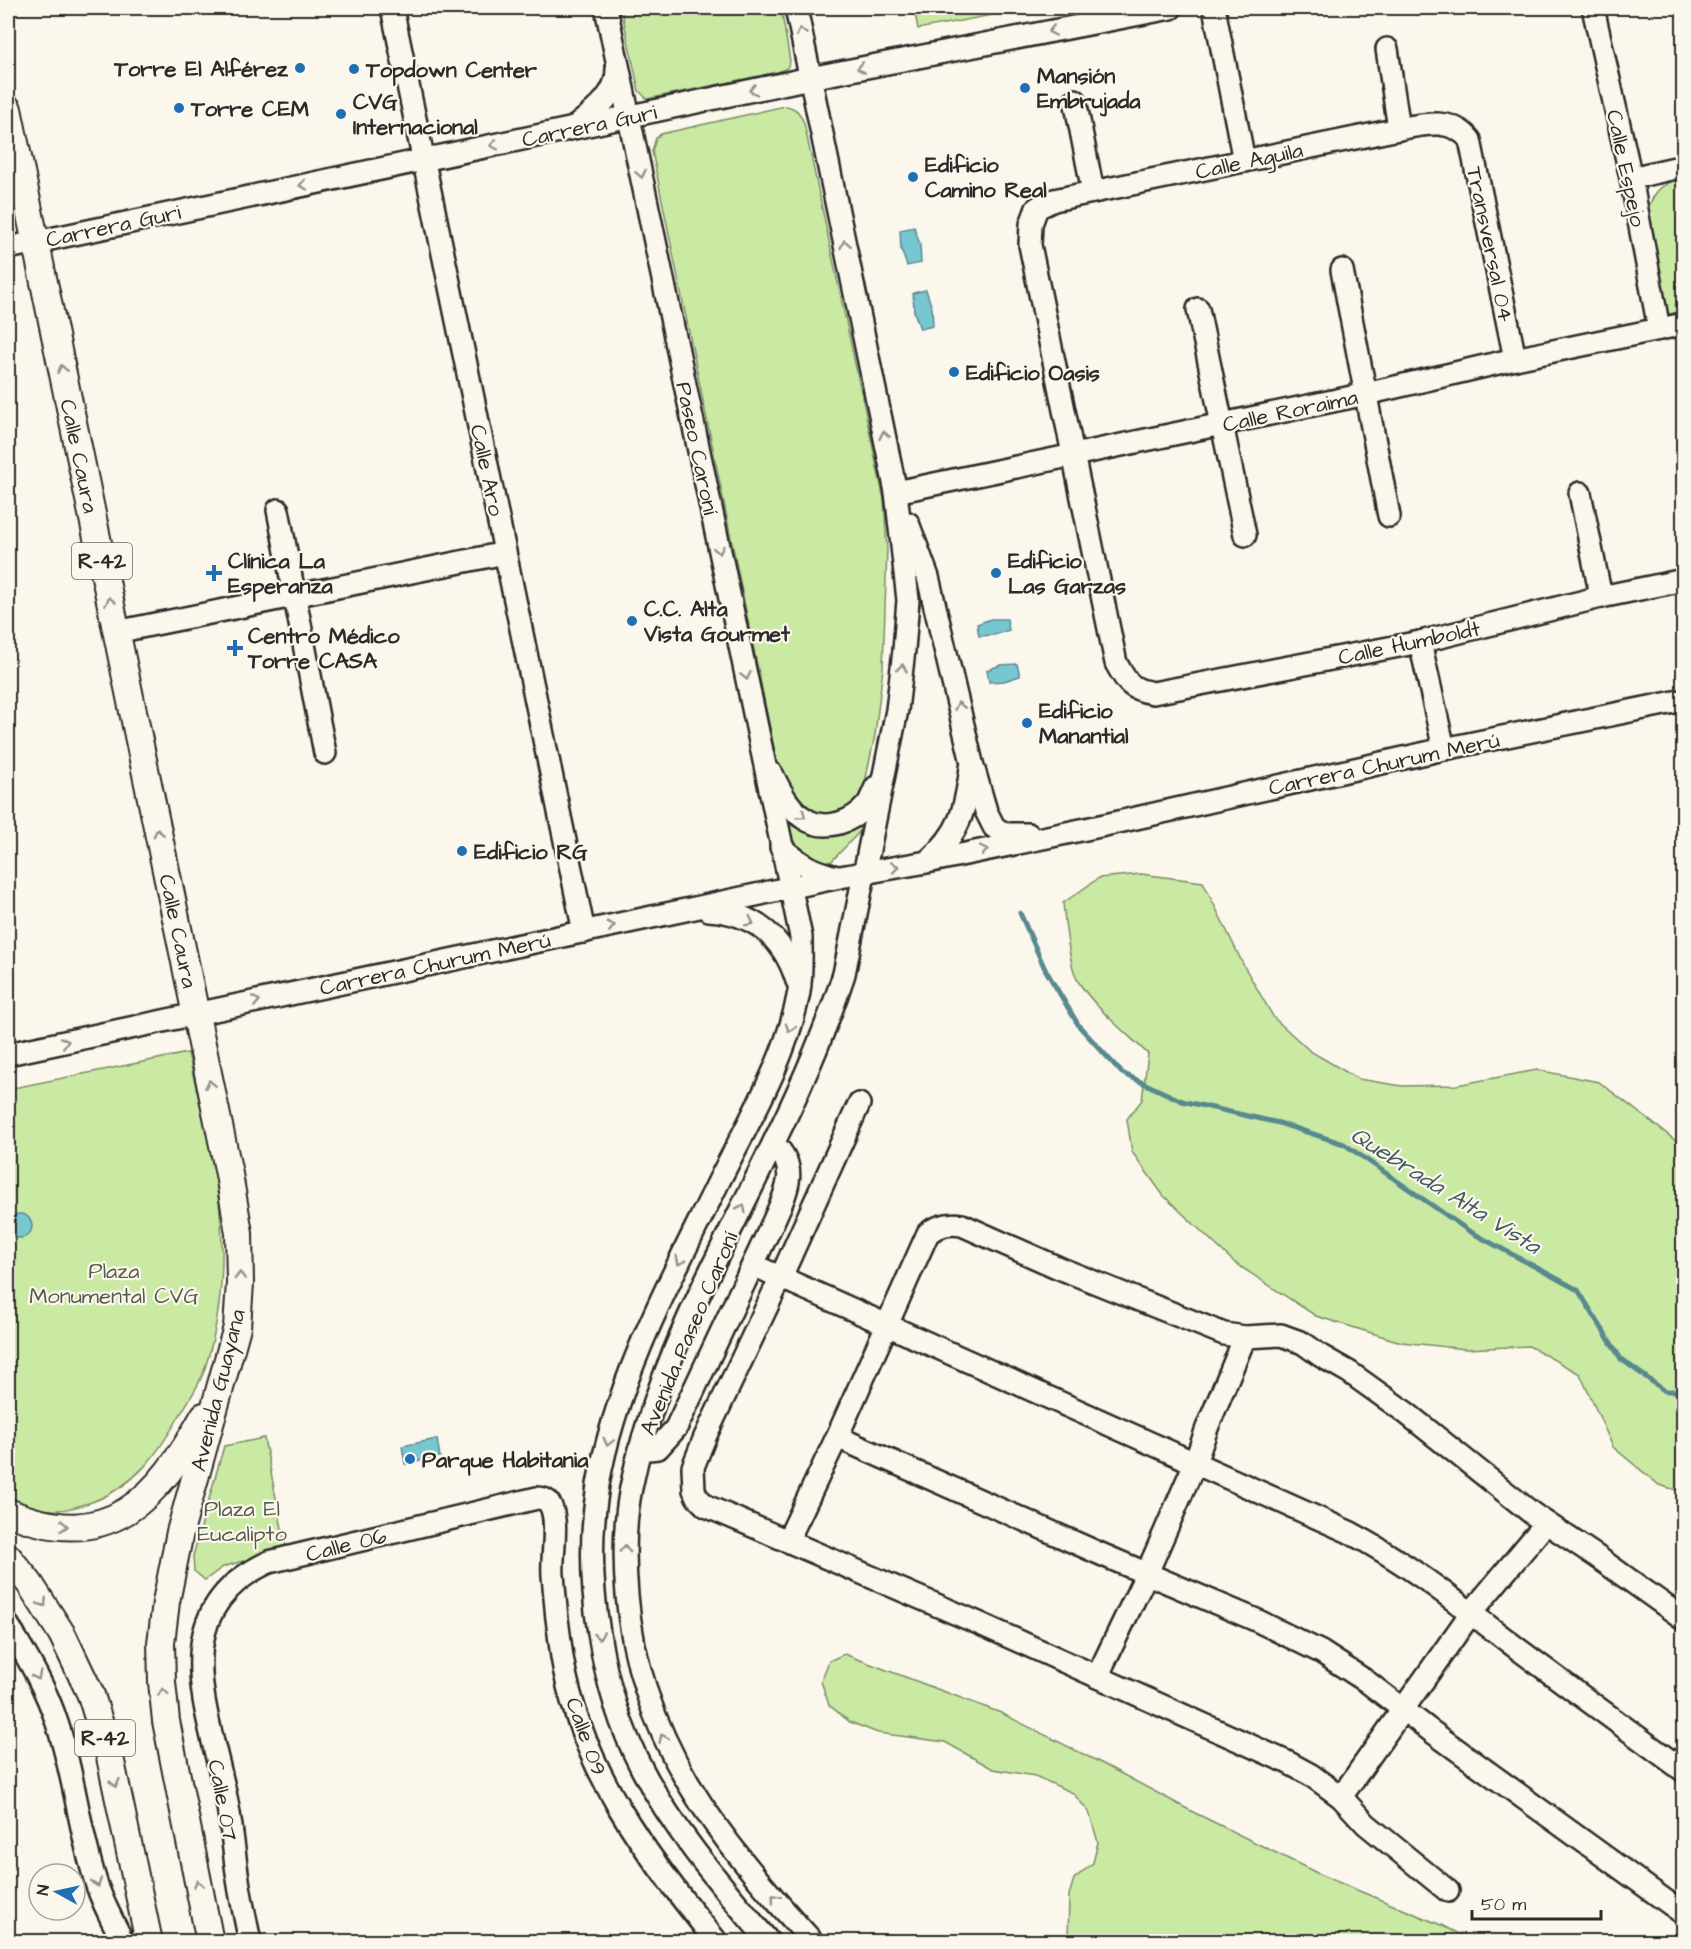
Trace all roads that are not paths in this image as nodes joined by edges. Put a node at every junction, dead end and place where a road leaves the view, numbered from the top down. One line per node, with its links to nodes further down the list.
1 (392, 8): 16 (street, Calle Aro)
2 (606, 8): 8 (street, Paseo Caroní)
3 (796, 8): 9 (street, one-way to 3)
4 (1171, 8): 9 (street, Carrera Guri, one-way to 9)
5 (1214, 8): 17 (street)
6 (1593, 8): 19 (street, Calle Espejo)
7 (1387, 49): 14 (street)
8 (616, 52): 12 (street, Paseo Caroní); 13 (street)
9 (810, 78): 12 (street, Carrera Guri, one-way to 12); 31 (street, one-way to 9)
10 (1075, 100): 20 (street)
11 (8, 109): 21 (main road, Calle Caura / R-42)
12 (629, 117): 13 (street, Carrera Guri); 43 (street, Paseo Caroní, one-way to 43)
13 (572, 129): 16 (street, Carrera Guri, one-way to 16)
14 (1399, 129): 15 (street, Calle Aguila); 17 (street, Calle Aguila)
15 (1463, 131): 27 (street, Transversal 04)
16 (423, 160): 21 (street, Carrera Guri, one-way to 21); 36 (street, Calle Aro)
17 (1244, 160): 20 (street, Calle Aguila)
18 (1683, 166): 19 (street)
19 (1630, 178): 26 (street, Calle Espejo)
20 (1093, 192): 30 (street, Calle Aguila)
21 (35, 242): 22 (street, Carrera Guri); 40 (main road, Calle Caura / R-42, one-way to 21)
22 (8, 248)
23 (1342, 270): 28 (street)
24 (1198, 309): 29 (street)
25 (1683, 324): 26 (street, Calle Roraima)
26 (1659, 329): 27 (street, Calle Roraima)
27 (1515, 359): 28 (street, Calle Roraima)
28 (1366, 394): 29 (street, Calle Roraima); 34 (street)
29 (1222, 424): 30 (street, Calle Roraima); 35 (street)
30 (1073, 454): 31 (street, Calle Roraima); 41 (street, Calle Humboldt)
31 (896, 492): 46 (street, one-way to 31); 47 (street, one-way to 31)
32 (1580, 493): 39 (street)
33 (278, 510): 38 (street)
34 (1389, 516)
35 (1245, 535)
36 (505, 554): 38 (street); 55 (street, Calle Aro)
37 (1679, 581): 39 (street, Calle Humboldt)
38 (294, 595): 40 (street); 45 (street)
39 (1601, 597): 41 (street, Calle Humboldt)
40 (116, 632): 57 (main road, Calle Caura / R-42, one-way to 40)
41 (1420, 642): 44 (street)
42 (1683, 700): 44 (street, Carrera Churum Merú)
43 (760, 749): 47 (street, one-way to 47); 49 (street, Paseo Caroní)
44 (1444, 749): 48 (street, Carrera Churum Merú)
45 (325, 753)
46 (972, 763): 48 (street); 50 (street)
47 (886, 767): 51 (street)
48 (1086, 829): 50 (street, Carrera Churum Merú, one-way to 48)
49 (781, 847): 52 (street); 53 (street, Paseo Caroní)
50 (927, 862): 51 (street, Carrera Churum Merú, one-way to 50)
51 (863, 873): 52 (street, Carrera Churum Merú); 60 (street, Avenida Paseo Caroní)
52 (840, 877): 53 (street, Carrera Churum Merú)
53 (790, 888): 54 (street, Carrera Churum Merú); 56 (street, Avenida Paseo Caroní)
54 (693, 909): 55 (street, Carrera Churum Merú, one-way to 54); 56 (street, one-way to 56)
55 (584, 932): 57 (street, Carrera Churum Merú, one-way to 55)
56 (800, 989): 90 (street, Avenida Paseo Caroní, one-way to 90)
57 (196, 1014): 58 (street, Carrera Churum Merú, one-way to 57); 65 (main road, Avenida Guayana / R-42, one-way to 57)
58 (8, 1054)
59 (858, 1104): 62 (street)
60 (774, 1144): 61 (street); 67 (street, Avenida Paseo Caroní, one-way to 60)
61 (753, 1265): 62 (street); 67 (street)
62 (781, 1277): 63 (street); 72 (street)
63 (888, 1325): 64 (street); 66 (street); 68 (street)
64 (1245, 1337): 68 (street); 71 (street)
65 (223, 1382): 70 (main road, one-way to 65); 87 (main road, Avenida Guayana / R-42, one-way to 65)
66 (837, 1437): 72 (street); 74 (street)
67 (639, 1450): 91 (street, Avenida Paseo Caroní, one-way to 67)
68 (1195, 1463): 74 (street); 75 (street)
69 (545, 1499): 78 (street, Calle 06); 89 (street, Calle 09)
70 (8, 1512)
71 (1546, 1523): 75 (street); 76 (street)
72 (788, 1540): 79 (street)
73 (8, 1557): 86 (main road, R-42, one-way to 86)
74 (1146, 1574): 79 (street); 80 (street)
75 (1471, 1613): 80 (street); 81 (street)
76 (1683, 1619)
77 (8, 1625): 85 (street, one-way to 85)
78 (201, 1658): 88 (street, Calle 07)
79 (1097, 1677): 82 (street)
80 (1404, 1709): 82 (street); 84 (street)
81 (1683, 1771)
82 (1341, 1797): 83 (street)
83 (1448, 1891)
84 (1683, 1914)
85 (123, 1941)
86 (149, 1941)
87 (210, 1941)
88 (250, 1941)
89 (717, 1941)
90 (769, 1941)
91 (813, 1941)

